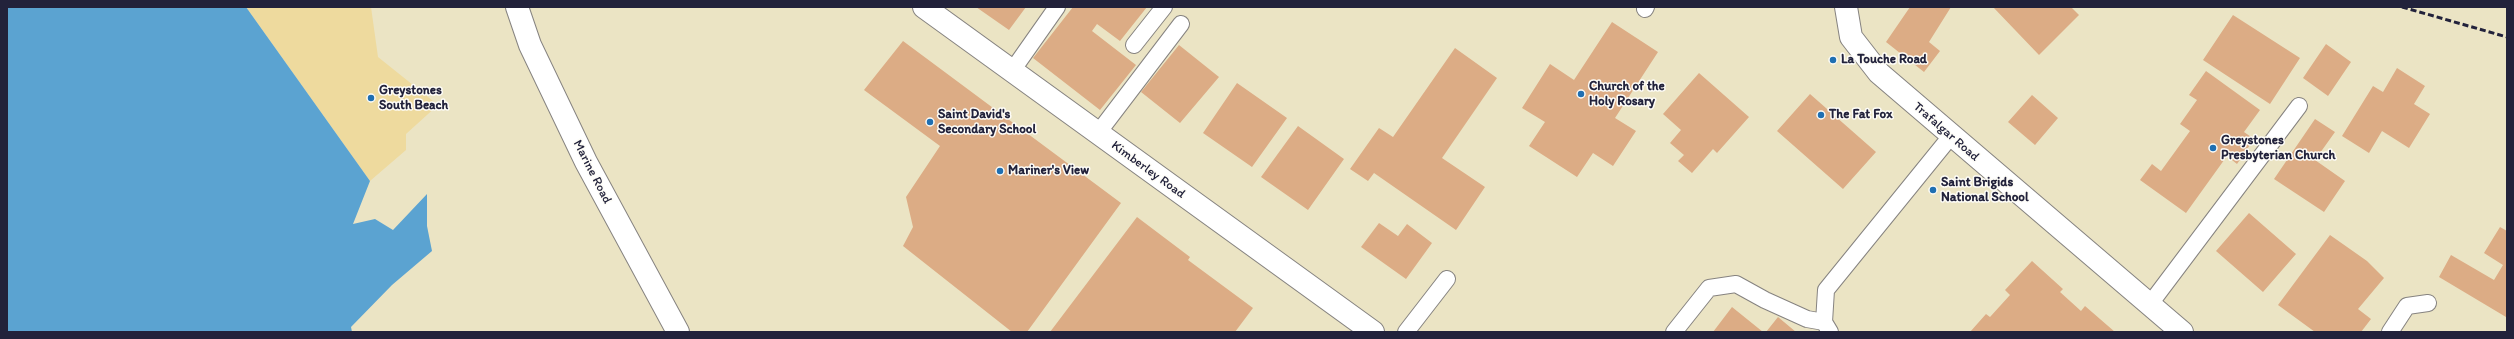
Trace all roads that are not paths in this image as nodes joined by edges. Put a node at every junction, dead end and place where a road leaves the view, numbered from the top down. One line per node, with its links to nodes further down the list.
1 (517, 7): 16 (street, Marine Road)
2 (924, 7): 8 (street, Kimberley Road)
3 (1057, 7): 8 (lane)
4 (1164, 7): 7 (lane)
5 (1846, 7): 11 (street, Trafalgar Road)
6 (1181, 24): 10 (lane)
7 (1134, 45)
8 (1012, 70): 10 (street, Kimberley Road)
9 (2299, 106): 14 (lane)
10 (1098, 133): 17 (street, Kimberley Road)
11 (1951, 136): 14 (street, Trafalgar Road); 15 (lane)
12 (1447, 279): 18 (lane)
13 (2428, 303): 21 (lane)
14 (2150, 304): 20 (street, Trafalgar Road)
15 (1827, 327): 19 (lane)
16 (678, 332)
17 (1373, 332)
18 (1406, 332)
19 (1674, 332)
20 (2182, 332)
21 (2390, 332)

